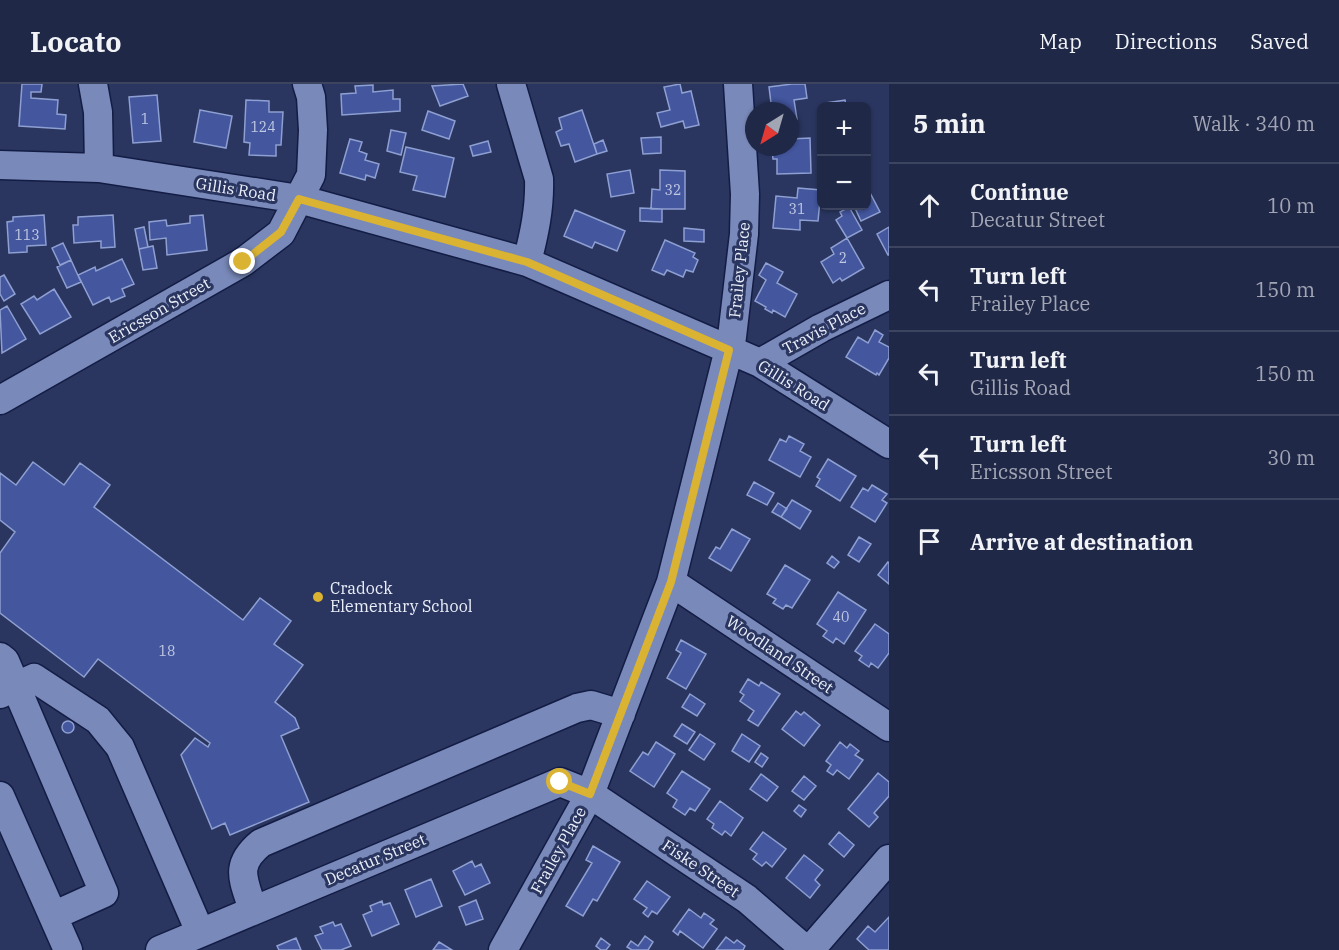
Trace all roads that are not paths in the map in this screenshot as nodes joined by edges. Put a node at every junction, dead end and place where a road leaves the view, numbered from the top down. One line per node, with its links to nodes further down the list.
1 (93, 84): 6 (street)
2 (307, 84): 7 (street, Ericsson Street)
3 (512, 84): 8 (street)
4 (738, 84): 10 (street, Frailey Place)
5 (0, 165): 6 (street, Gillis Road)
6 (99, 168): 7 (street, Gillis Road)
7 (299, 199): 8 (street, Gillis Road); 12 (street, Ericsson Street)
8 (527, 262): 10 (street, Gillis Road)
9 (889, 295): 11 (street, Travis Place)
10 (729, 350): 11 (street, Gillis Road); 14 (street, Frailey Place)
11 (760, 363): 13 (street, Gillis Road)
12 (0, 400)
13 (889, 444)
14 (671, 582): 17 (street, Frailey Place); 18 (street, Woodland Street)
15 (0, 657): 16 (street)
16 (7, 691): 23 (street); 24 (street)
17 (621, 714): 19 (street, Frailey Place); 22 (street)
18 (889, 727)
19 (590, 794): 22 (street, Decatur Street); 27 (street, Frailey Place); 28 (street, Fiske Street)
20 (0, 796): 23 (street)
21 (889, 858): 28 (street)
22 (254, 910): 24 (street, Decatur Street)
23 (53, 916): 25 (street)
24 (200, 932): 26 (street, Decatur Street)
25 (68, 950)
26 (160, 950)
27 (502, 950)
28 (808, 950)

